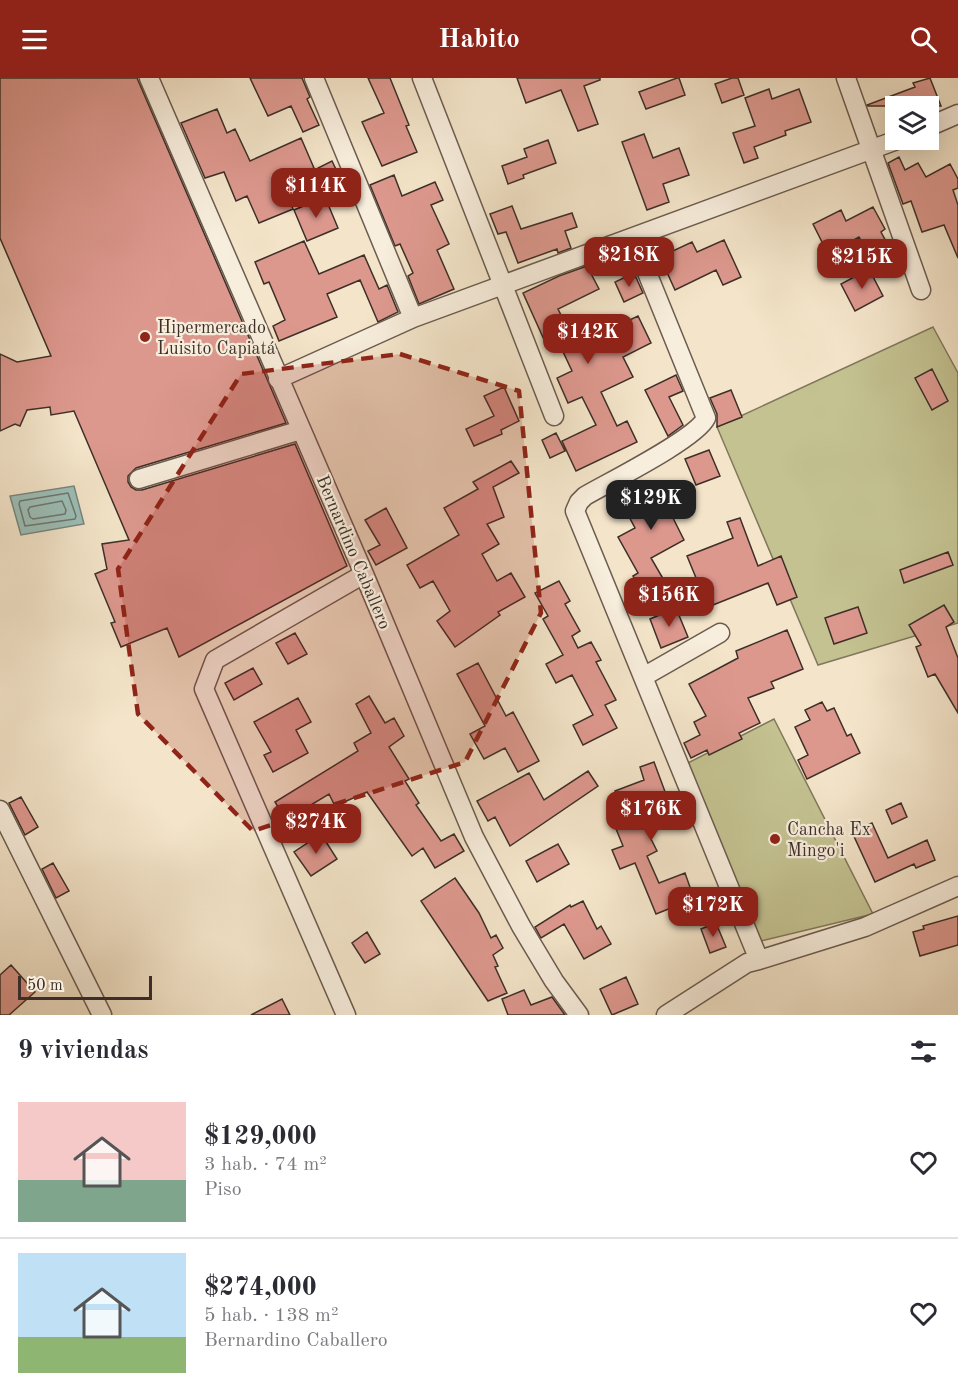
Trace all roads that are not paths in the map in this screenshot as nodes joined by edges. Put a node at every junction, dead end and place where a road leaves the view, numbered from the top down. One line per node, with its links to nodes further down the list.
1 (149, 78): 13 (street, Bernardino Caballero)
2 (314, 78): 12 (street)
3 (422, 78): 10 (street)
4 (846, 78): 8 (street)
5 (958, 114): 6 (street)
6 (939, 122)
7 (885, 145): 8 (street)
8 (873, 150): 9 (street); 11 (street)
9 (633, 238): 10 (street); 19 (street)
10 (503, 285): 12 (street); 14 (street)
11 (921, 290)
12 (413, 318): 13 (street)
13 (278, 379): 15 (street, Bernardino Caballero)
14 (554, 416)
15 (300, 430): 16 (street); 17 (street, Bernardino Caballero)
16 (139, 479)
17 (364, 574): 24 (street); 25 (street, Bernardino Caballero)
18 (720, 633): 19 (street)
19 (643, 677): 22 (street)
20 (0, 810): 23 (street)
21 (958, 886): 22 (street)
22 (759, 960): 26 (street)
23 (102, 1015)
24 (346, 1015)
25 (579, 1015)
26 (666, 1015)

